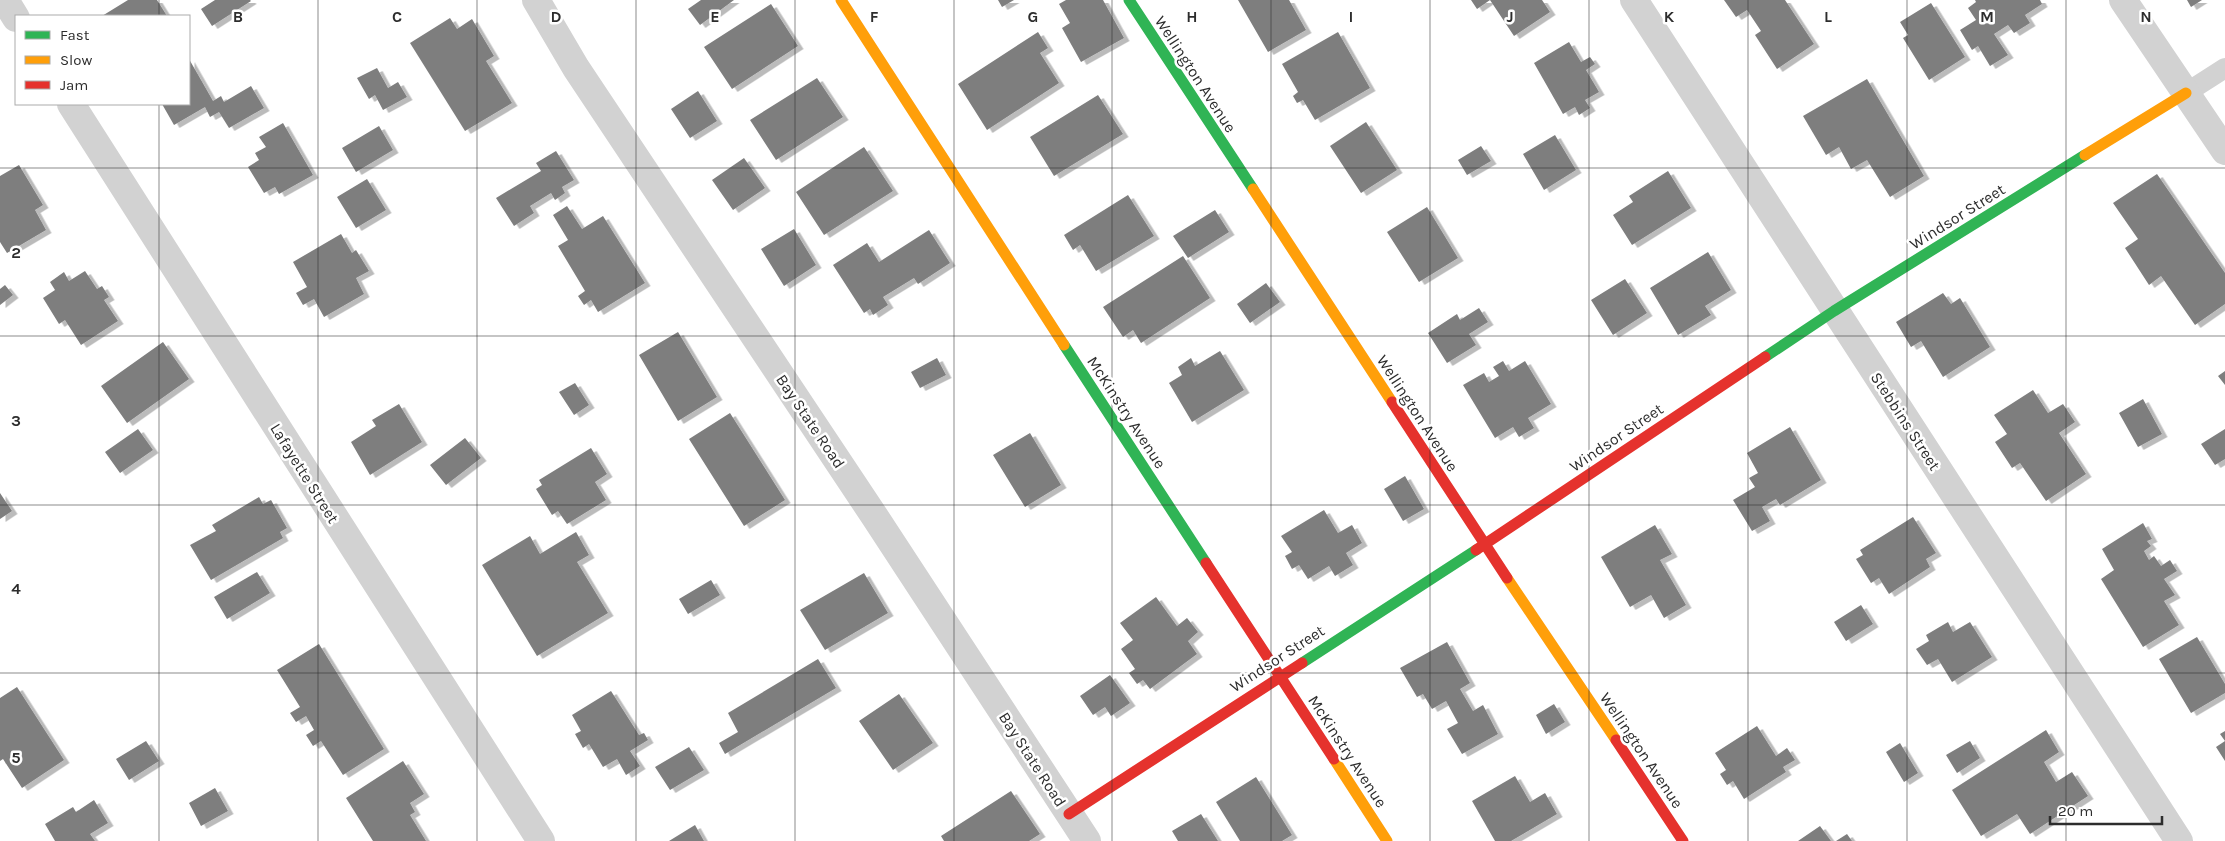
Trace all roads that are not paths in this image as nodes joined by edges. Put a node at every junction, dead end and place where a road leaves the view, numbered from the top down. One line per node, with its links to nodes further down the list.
1 (5, 0): 7 (street)
2 (536, 0): 15 (street, Bay State Road)
3 (841, 0): 14 (street, McKinstry Avenue)
4 (1129, 0): 13 (street, Wellington Avenue)
5 (1634, 0): 12 (street, Stebbins Street)
6 (2123, 0): 9 (street)
7 (15, 16)
8 (2225, 68): 9 (lane)
9 (2186, 93): 11 (street); 12 (street, Windsor Street)
10 (72, 105): 16 (street, Lafayette Street)
11 (2225, 151)
12 (1834, 311): 13 (street, Windsor Street); 20 (street, Stebbins Street)
13 (1485, 544): 14 (street, Windsor Street); 19 (street, Wellington Avenue)
14 (1280, 676): 15 (street, Windsor Street); 18 (street, McKinstry Avenue)
15 (1069, 814): 17 (street, Bay State Road)
16 (541, 841)
17 (1087, 841)
18 (1387, 841)
19 (1683, 841)
20 (2179, 841)

